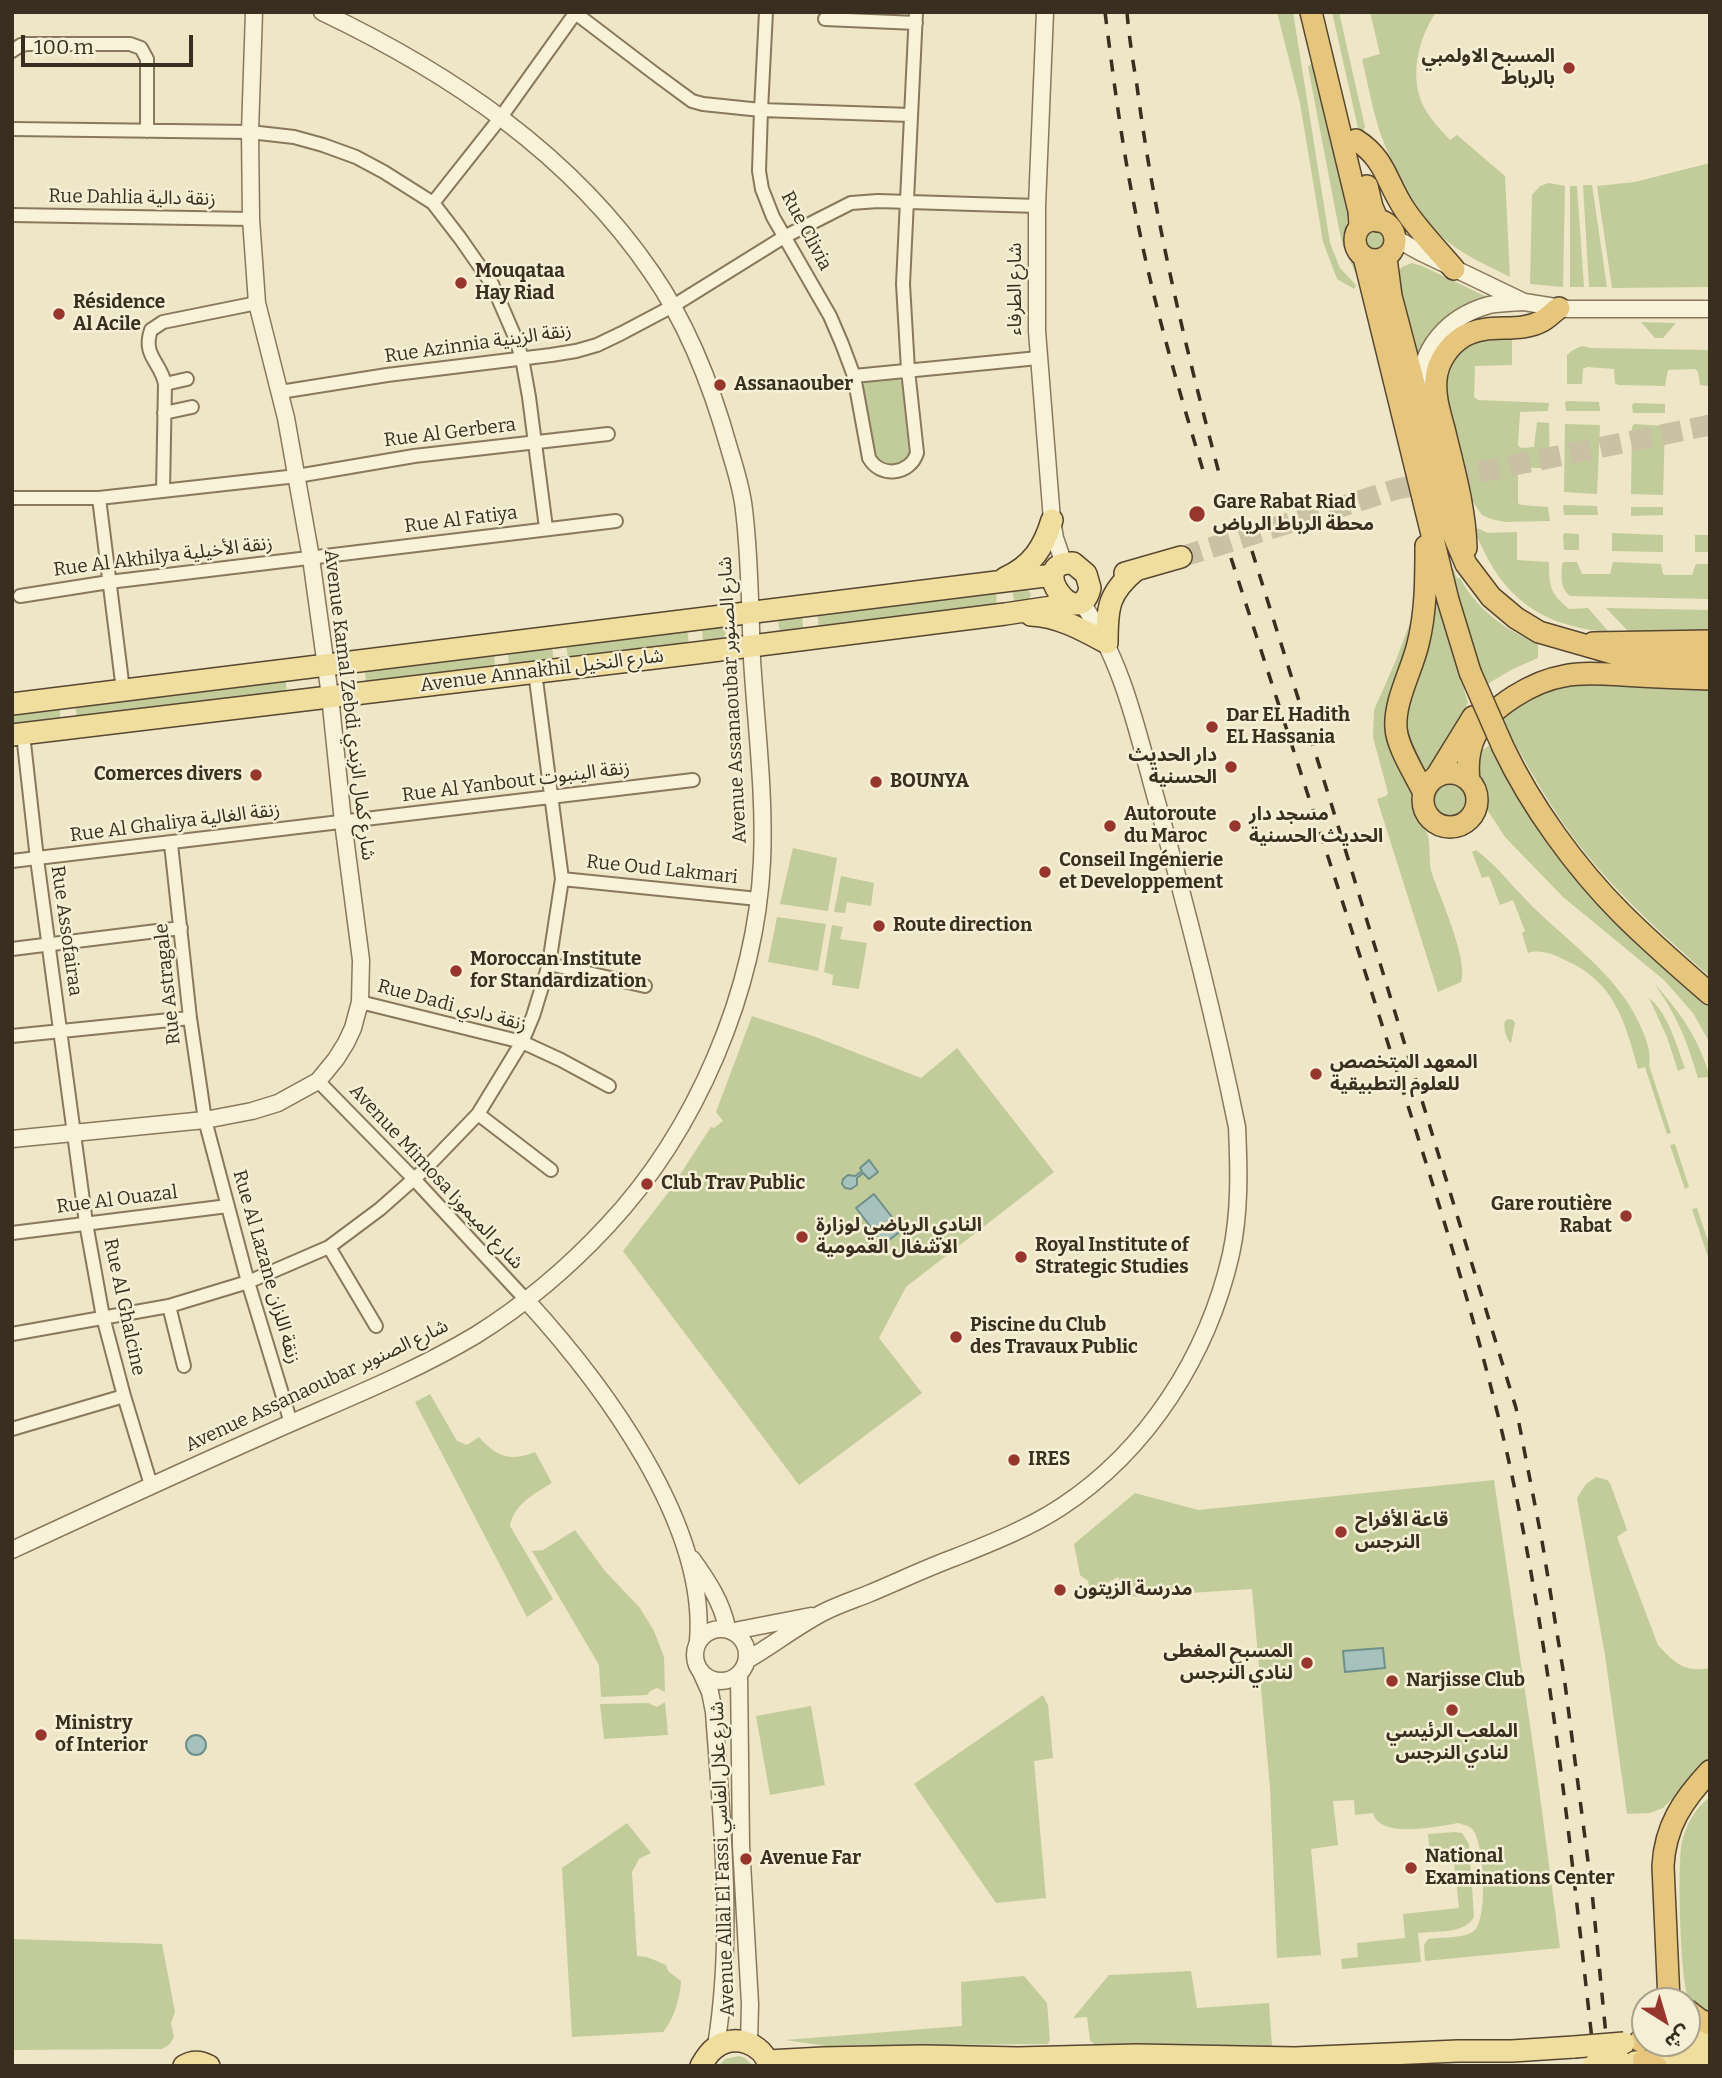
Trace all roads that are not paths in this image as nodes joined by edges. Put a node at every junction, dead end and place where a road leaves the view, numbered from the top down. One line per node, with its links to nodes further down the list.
1 (254, 12): 16 (street, Avenue Kamal Zebdi شارع كمال الزبدي)
2 (322, 12): 13 (street, Avenue Assanaoubar شارع الصنوبر)
3 (766, 12): 11 (street, Rue Clivia)
4 (1045, 12): 20 (street, شارع الطرفاء)
5 (1311, 12): 23 (highway)
6 (1325, 12): 17 (highway)
7 (575, 13): 11 (street); 13 (street)
8 (916, 18): 9 (street); 12 (street, Rue Clivia)
9 (825, 19)
10 (12, 51): 15 (street)
11 (761, 110): 12 (street); 24 (street, Rue Clivia)
12 (911, 115): 18 (street, Rue Clivia)
13 (501, 117): 19 (street); 31 (street, Avenue Assanaoubar شارع الصنوبر)
14 (12, 129): 15 (street)
15 (147, 131): 16 (street)
16 (250, 132): 19 (street); 22 (street, Avenue Kamal Zebdi شارع كمال الزبدي)
17 (1356, 139): 23 (highway); 28 (highway)
18 (909, 202): 20 (street, Rue Azinnia زنقة الزينية); 24 (street, Rue Azinnia زنقة الزينية); 36 (street, Rue Clivia)
19 (433, 203): 34 (street)
20 (1037, 206): 35 (street, شارع الطرفاء)
21 (12, 215): 22 (street, Rue Dahlia زنقة دالية)
22 (251, 219): 30 (street, Avenue Kamal Zebdi شارع كمال الزبدي)
23 (1369, 224): 25 (highway); 26 (highway)
24 (784, 237): 31 (street, Rue Azinnia زنقة الزينية); 37 (street, Rue Clivia)
25 (1395, 238): 27 (highway); 28 (street)
26 (1364, 257): 27 (highway); 47 (highway)
27 (1386, 258): 41 (highway)
28 (1454, 269): 29 (street)
29 (1524, 302): 32 (street); 41 (street)
30 (257, 303): 39 (street); 40 (street, Avenue Kamal Zebdi شارع كمال الزبدي)
31 (673, 306): 34 (street, Rue Azinnia زنقة الزينية); 63 (street, Avenue Assanaoubar شارع الصنوبر)
32 (1559, 308): 33 (street); 56 (highway)
33 (1710, 309)
34 (522, 358): 40 (street, Rue Azinnia زنقة الزينية); 45 (street)
35 (1038, 358): 36 (street); 51 (street, شارع الطرفاء)
36 (908, 370): 37 (street); 37 (street, Rue Clivia)
37 (854, 376)
38 (187, 379): 39 (street)
39 (165, 384): 43 (street)
40 (281, 392): 46 (street, Avenue Kamal Zebdi شارع كمال الزبدي)
41 (1418, 406): 56 (highway)
42 (192, 407): 43 (street)
43 (164, 413): 48 (street)
44 (608, 434): 45 (street, Rue Al Gerbera)
45 (535, 442): 46 (street, Rue Al Gerbera); 53 (street)
46 (297, 475): 48 (street, Rue Al Gerbera); 55 (street, Avenue Kamal Zebdi شارع كمال الزبدي)
47 (1420, 485): 80 (highway); 93 (highway, bridge)
48 (163, 491): 50 (street, Rue Al Gerbera)
49 (12, 498): 50 (street, Rue Al Gerbera)
50 (99, 498): 60 (street)
51 (1052, 520): 57 (street, شارع الطرفاء); 59 (main road)
52 (616, 521): 53 (street, Rue Al Fatiya)
53 (546, 528): 55 (street, Rue Al Fatiya)
54 (1181, 557): 58 (main road, Avenue Annakhil شارع النخيل)
55 (310, 558): 60 (street, Rue Al Akhilya زنقة الأخيلية); 71 (street, Avenue Kamal Zebdi شارع كمال الزبدي)
56 (1466, 564): 67 (highway)
57 (1059, 569): 59 (main road, Avenue Annakhil شارع النخيل); 62 (main road); 62 (main road)
58 (1136, 570): 62 (main road, Avenue Annakhil شارع النخيل); 66 (main road)
59 (1000, 581): 63 (main road, Avenue Annakhil شارع النخيل)
60 (109, 582): 61 (street, Rue Al Akhilya زنقة الأخيلية); 74 (street)
61 (20, 596)
62 (1081, 597): 64 (main road, Avenue Annakhil شارع النخيل); 66 (street)
63 (750, 612): 68 (street, Avenue Assanaoubar شارع الصنوبر); 71 (main road, Avenue Annakhil شارع النخيل)
64 (1005, 614): 66 (main road); 68 (main road, Avenue Annakhil شارع النخيل)
65 (1710, 641): 67 (highway)
66 (1107, 643): 124 (street)
67 (1577, 643): 69 (highway)
68 (751, 646): 72 (main road, Avenue Annakhil شارع النخيل); 87 (street, Avenue Assanaoubar شارع الصنوبر)
69 (1619, 655): 70 (highway); 80 (highway)
70 (1710, 661)
71 (326, 666): 74 (main road, Avenue Annakhil شارع النخيل); 75 (street, Avenue Kamal Zebdi شارع كمال الزبدي)
72 (535, 672): 75 (main road, Avenue Annakhil شارع النخيل); 81 (street)
73 (1710, 680): 79 (highway)
74 (123, 691): 76 (main road, Avenue Annakhil شارع النخيل)
75 (330, 696): 77 (main road, Avenue Annakhil شارع النخيل); 82 (street, Avenue Kamal Zebdi شارع كمال الزبدي)
76 (12, 704)
77 (18, 734): 84 (street, Rue Assofairaa)
78 (693, 780): 81 (street, Rue Al Yanbout زنقة الينبوت)
79 (1469, 780): 80 (highway); 80 (highway)
80 (1430, 785)
81 (550, 798): 82 (street, Rue Al Yanbout زنقة الينبوت); 86 (street)
82 (343, 822): 83 (street, Rue Al Ghaliya زنقة الغالية); 94 (street, Avenue Kamal Zebdi شارع كمال الزبدي)
83 (171, 844): 84 (street, Rue Al Ghaliya زنقة الغالية); 88 (street, Rue Astragale)
84 (37, 859): 85 (street, Rue Al Ghaliya زنقة الغالية); 89 (street, Rue Assofairaa)
85 (12, 861)
86 (562, 879): 87 (street, Rue Oud Lakmari); 91 (street)
87 (758, 899): 112 (street, Avenue Assanaoubar شارع الصنوبر)
88 (181, 928): 89 (street); 95 (street, Rue Astragale)
89 (49, 944): 90 (street); 96 (street, Rue Assofairaa)
90 (12, 949)
91 (549, 964): 92 (street); 98 (street)
92 (645, 986)
93 (1710, 994)
94 (360, 1002): 98 (street, Rue Dadi زنقة دادي); 99 (street, Avenue Kamal Zebdi شارع كمال الزبدي)
95 (190, 1018): 96 (street); 102 (street, Rue Astragale)
96 (60, 1030): 97 (street); 103 (street, Rue Assofairaa)
97 (12, 1036)
98 (522, 1042): 100 (street, Rue Dadi زنقة دادي); 101 (street)
99 (318, 1081): 102 (street, Avenue Kamal Zebdi شارع كمال الزبدي); 106 (street, Avenue Mimosa شارع الميموزا)
100 (608, 1086)
101 (478, 1114): 105 (street); 106 (street)
102 (205, 1120): 103 (street, Avenue Kamal Zebdi شارع كمال الزبدي); 107 (street, Rue Al Lazane زنقة اللزان)
103 (75, 1133): 104 (street, Avenue Kamal Zebdi شارع كمال الزبدي); 108 (street, Rue Al Ghalcine)
104 (12, 1139)
105 (551, 1170)
106 (414, 1179): 110 (street); 112 (street, Avenue Mimosa شارع الميموزا)
107 (228, 1206): 108 (street, Rue Al Ouazal); 111 (street, Rue Al Lazane زنقة اللزان)
108 (86, 1223): 109 (street, Rue Al Ouazal); 114 (street, Rue Al Ghalcine)
109 (12, 1233)
110 (329, 1247): 111 (street); 115 (street)
111 (248, 1282): 113 (street); 119 (street, Rue Al Lazane زنقة اللزان)
112 (526, 1300): 119 (street, Avenue Assanaoubar شارع الصنوبر); 123 (street)
113 (169, 1306): 114 (street); 117 (street)
114 (103, 1317): 116 (street); 118 (street, Rue Al Ghalcine)
115 (376, 1326)
116 (12, 1334)
117 (184, 1366)
118 (124, 1396): 120 (street); 121 (street, Rue Al Ghalcine)
119 (291, 1423): 121 (street, Avenue Assanaoubar شارع الصنوبر)
120 (12, 1429)
121 (151, 1485): 122 (street, Avenue Assanaoubar شارع الصنوبر)
122 (12, 1550)
123 (687, 1551): 125 (street); 126 (street)
124 (823, 1613): 125 (street); 127 (street)
125 (731, 1630): 126 (street); 127 (street)
126 (698, 1641): 128 (street)
127 (743, 1667): 128 (street); 133 (street, Avenue Allal El Fassi شارع علال الفاسي)
128 (701, 1672): 134 (street, Avenue Allal El Fassi شارع علال الفاسي)
129 (1710, 1771): 131 (highway)
130 (1710, 1789): 132 (highway)
131 (1668, 1987)
132 (1678, 1987)
133 (749, 2043): 134 (main road); 138 (main road)
134 (716, 2046): 141 (main road)
135 (1631, 2050): 137 (main road, bridge)
136 (1631, 2053): 142 (main road, bridge)
137 (1280, 2062): 138 (main road)
138 (769, 2064)
139 (184, 2066): 140 (main road)
140 (209, 2066)
141 (701, 2066)
142 (1594, 2066)

